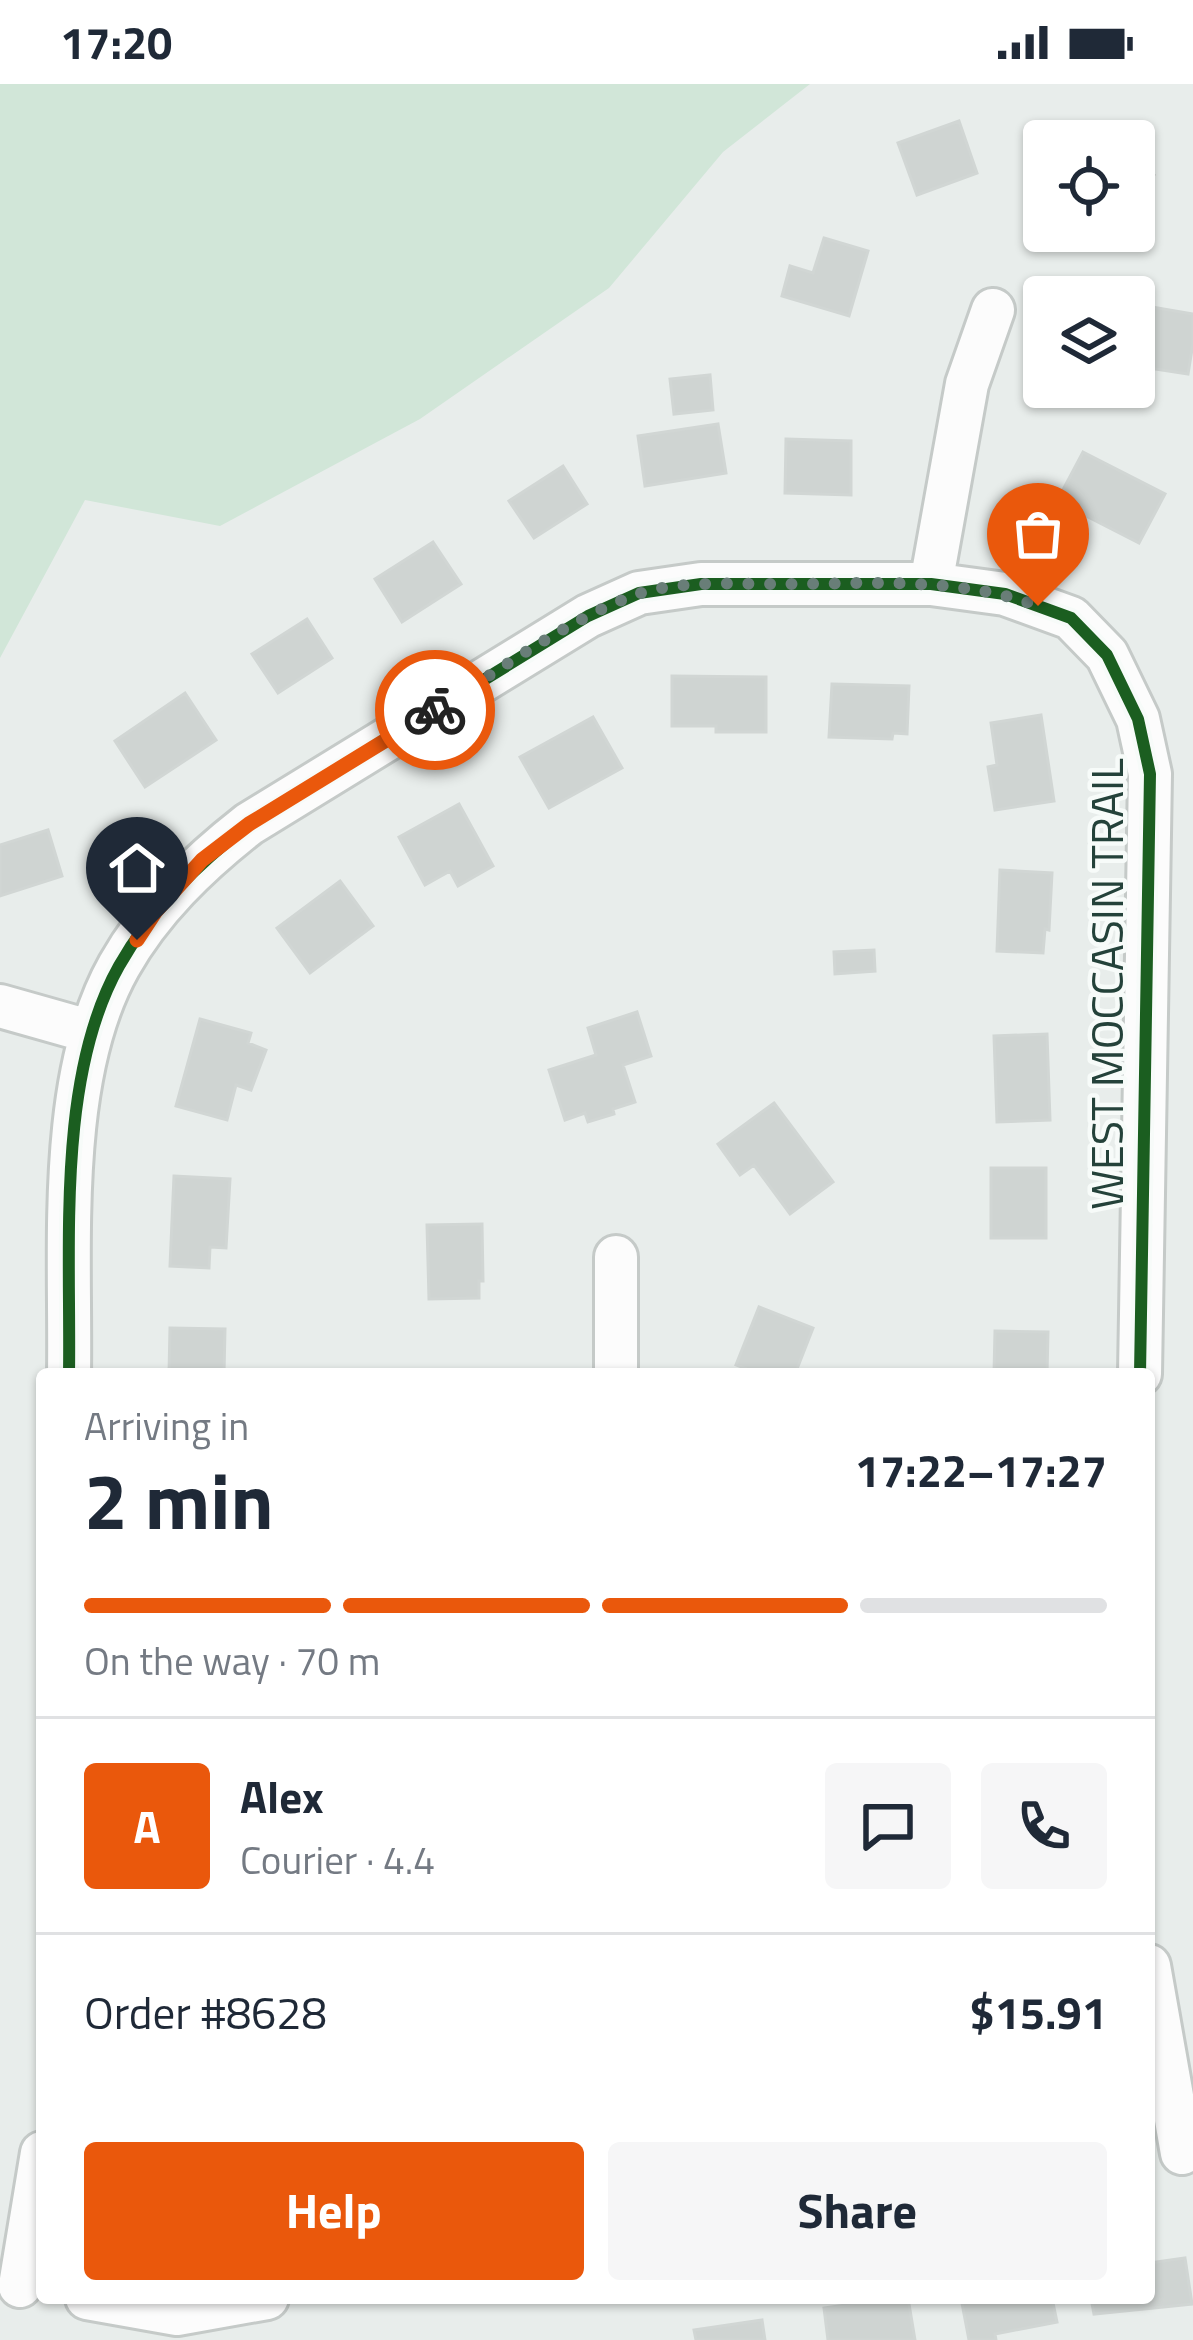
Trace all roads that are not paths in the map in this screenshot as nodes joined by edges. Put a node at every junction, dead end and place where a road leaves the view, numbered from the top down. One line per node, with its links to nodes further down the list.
1 (993, 310): 2 (street)
2 (931, 584): 4 (street, WEST MOCCASIN TRAIL); 8 (street, WEST MOCCASIN TRAIL)
3 (0, 1006): 4 (street)
4 (92, 1032): 6 (street, WEST MOCCASIN TRAIL)
5 (616, 1257): 7 (street)
6 (69, 1368)
7 (616, 1368)
8 (1140, 1368)
9 (1155, 2009): 10 (street)
10 (1175, 2154)
11 (36, 2191): 12 (street)
12 (21, 2286)
13 (120, 2304): 14 (street)
14 (232, 2304)

